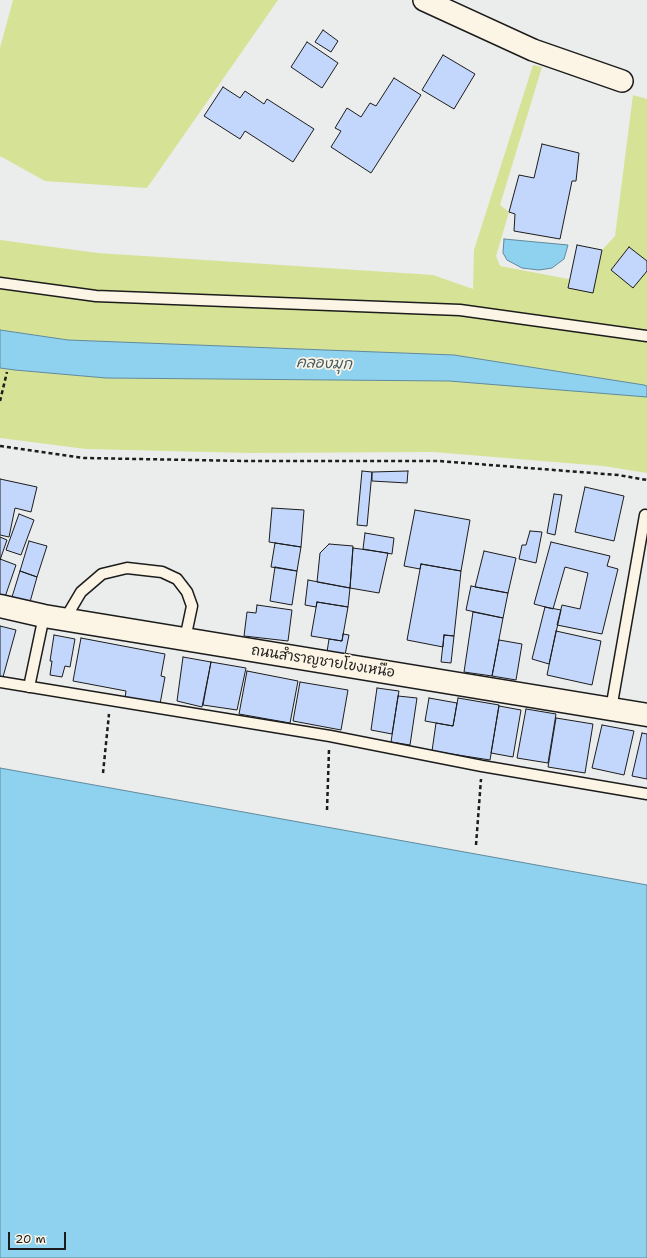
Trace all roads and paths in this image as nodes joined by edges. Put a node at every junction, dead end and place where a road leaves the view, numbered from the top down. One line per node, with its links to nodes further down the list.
1 (424, 0): 2 (street)
2 (622, 81)
3 (0, 283): 4 (lane)
4 (647, 336)
5 (7, 372): 6 (path)
6 (0, 401)
7 (0, 446): 8 (path)
8 (647, 480)
9 (645, 515): 17 (lane)
10 (0, 606): 11 (street, ถนนสำราญชายโขงเหนือ)
11 (44, 616): 12 (street, ถนนสำราญชายโขงเหนือ); 15 (lane)
12 (66, 619): 13 (street, ถนนสำราญชายโขงเหนือ); 13 (lane)
13 (186, 639): 17 (street, ถนนสำราญชายโขงเหนือ)
14 (0, 682): 15 (lane)
15 (29, 687): 16 (lane)
16 (110, 700): 19 (lane); 21 (path)
17 (611, 709): 18 (street, ถนนสำราญชายโขงเหนือ)
18 (647, 715)
19 (330, 736): 20 (lane); 23 (path)
20 (482, 766): 22 (lane); 24 (path)
21 (102, 773)
22 (647, 794)
23 (327, 810)
24 (476, 845)

